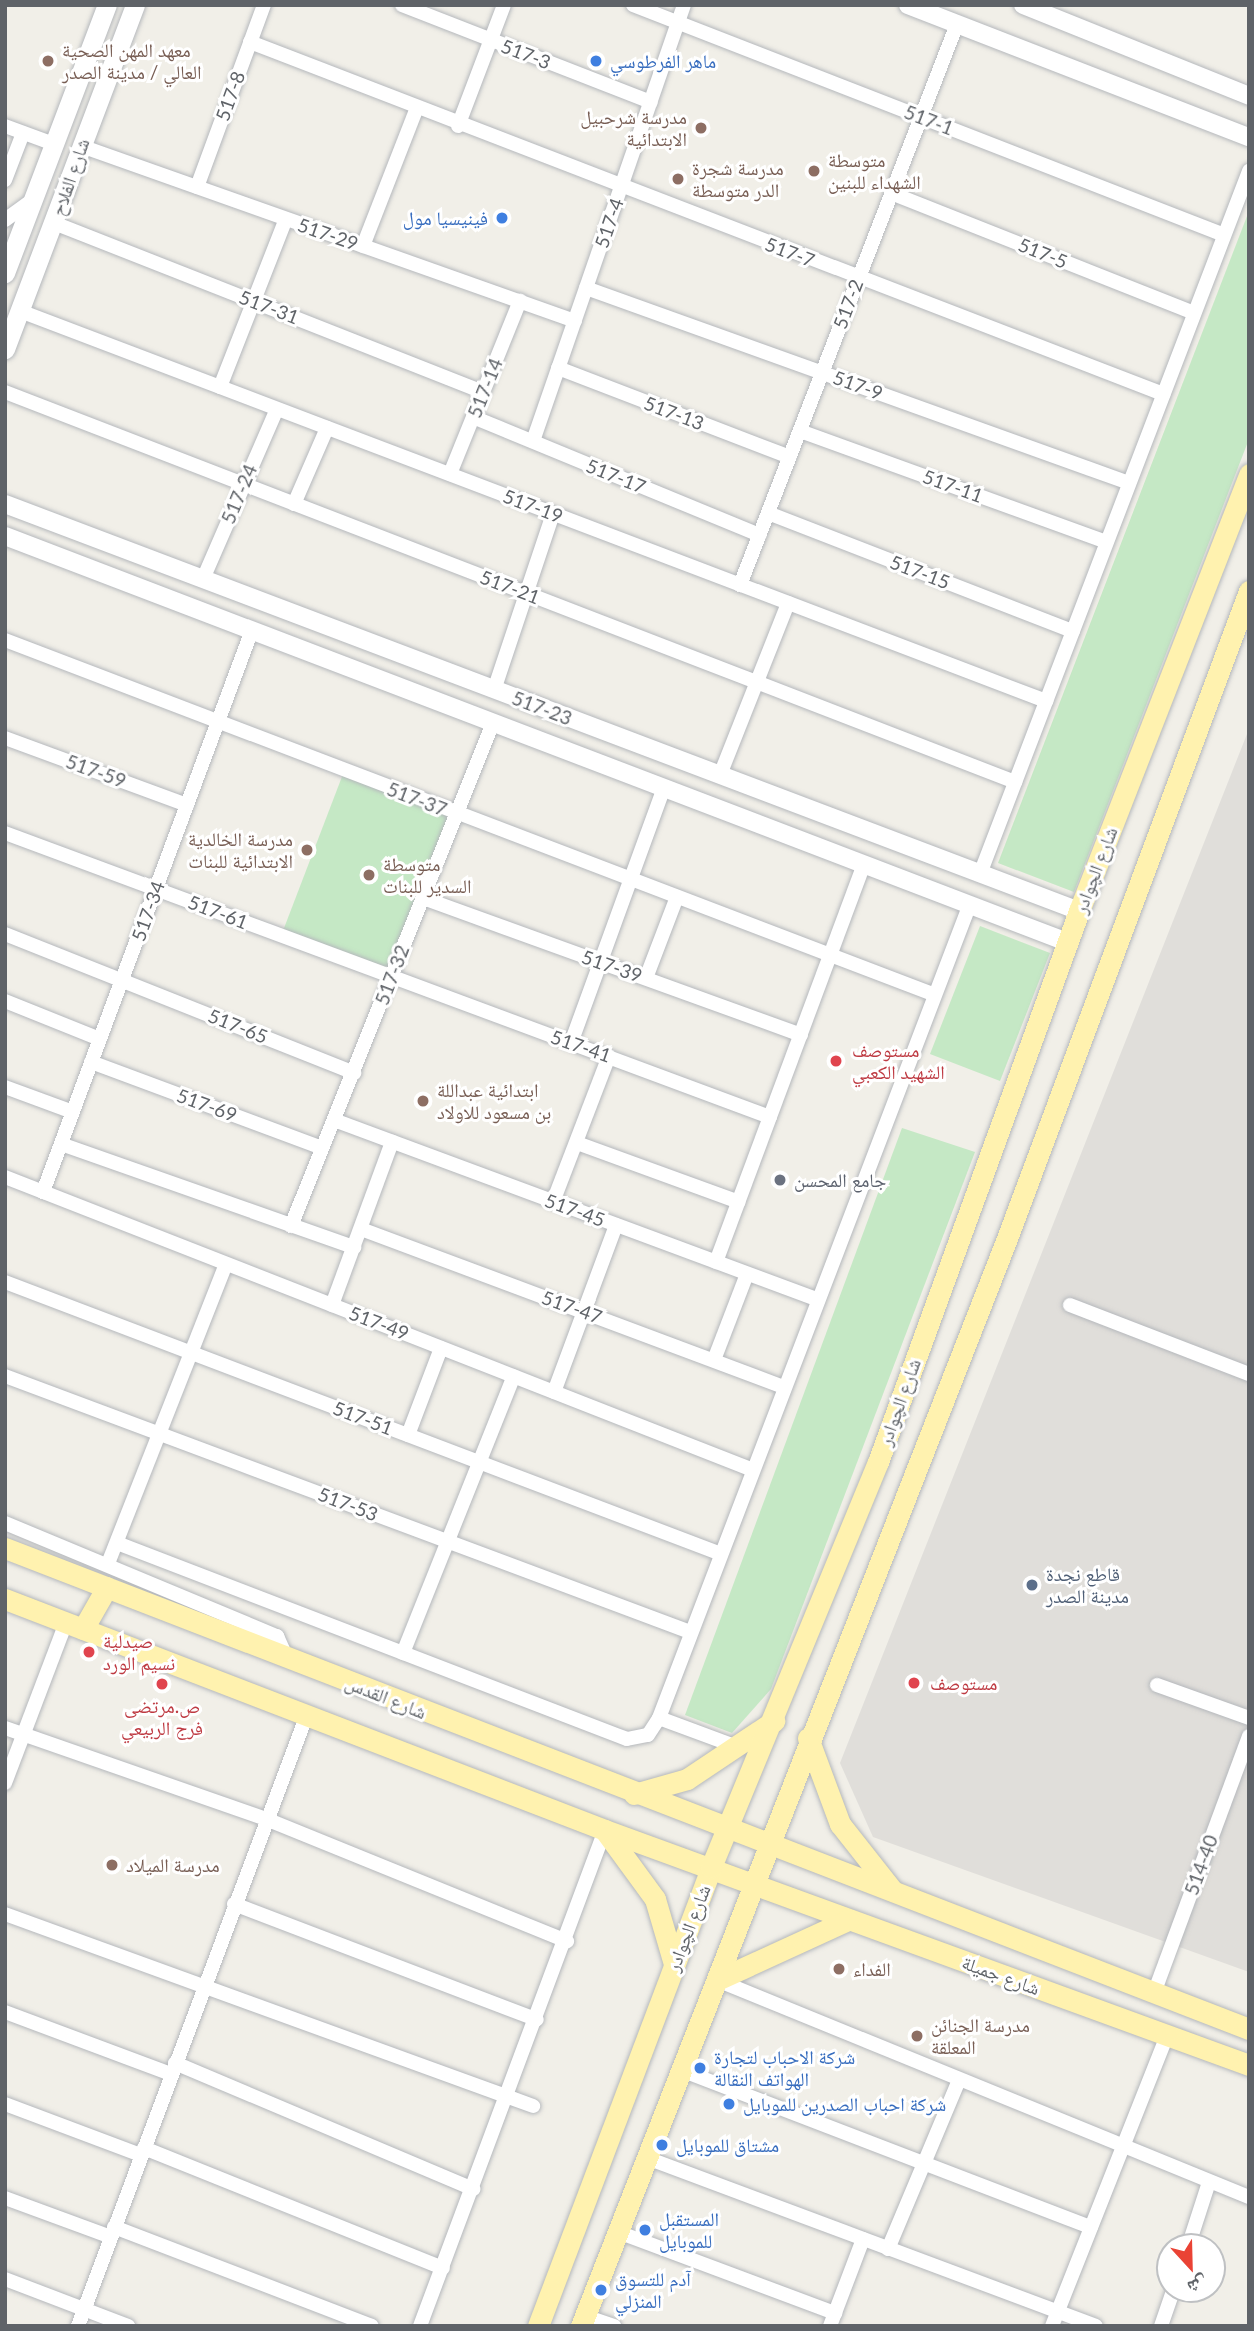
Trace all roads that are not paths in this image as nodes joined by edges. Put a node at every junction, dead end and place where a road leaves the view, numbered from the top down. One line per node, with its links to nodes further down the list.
1 (107, 5): 22 (main road, شارع الفلاح)
2 (135, 5): 23 (main road, شارع الفلاح)
3 (264, 5): 13 (street, 517-8)
4 (402, 5): 12 (street, 517-3)
5 (504, 5): 12 (street)
6 (633, 5): 10 (street, 517-1)
7 (684, 5): 10 (street, 517-4)
8 (908, 5): 11 (street)
9 (1034, 7): 14 (street)
10 (678, 23): 15 (street, 517-4); 17 (street, 517-1)
11 (957, 24): 17 (street, 517-2); 21 (street)
12 (491, 40): 15 (street, 517-3); 19 (street)
13 (250, 43): 16 (street, 517-7); 26 (street, 517-8)
14 (1249, 96)
15 (650, 102): 27 (street, 517-4)
16 (416, 110): 19 (street, 517-7); 34 (street)
17 (921, 117): 28 (street, 517-2); 33 (street, 517-1)
18 (5, 126): 20 (street)
19 (458, 126): 27 (street, 517-7)
20 (23, 133): 22 (street); 25 (street)
21 (1249, 137)
22 (54, 144): 29 (main road, شارع الفلاح)
23 (81, 146): 26 (street, 517-29); 32 (main road, شارع الفلاح)
24 (1249, 171): 33 (street)
25 (5, 180)
26 (197, 187): 30 (street, 517-29)
27 (621, 188): 36 (street, 517-7); 37 (street, 517-4)
28 (891, 193): 36 (street, 517-2); 41 (street, 517-5)
29 (34, 199): 31 (street); 35 (main road, شارع الفلاح)
30 (286, 219): 34 (street, 517-29); 38 (street)
31 (5, 220)
32 (54, 223): 38 (street, 517-31); 40 (main road, شارع الفلاح)
33 (1224, 235): 41 (street)
34 (363, 246): 39 (street, 517-29)
35 (5, 273)
36 (858, 278): 45 (street, 517-2); 49 (street, 517-7)
37 (586, 288): 42 (street, 517-4); 45 (street, 517-9)
38 (254, 301): 46 (street); 47 (street, 517-31)
39 (520, 301): 42 (street, 517-29); 47 (street, 517-14)
40 (20, 311): 43 (main road, شارع الفلاح); 46 (street, 517-19)
41 (1194, 313): 49 (street)
42 (575, 321): 44 (street, 517-4)
43 (5, 349)
44 (558, 368): 54 (street, 517-4); 55 (street, 517-13)
45 (822, 372): 53 (street, 517-2); 58 (street, 517-9)
46 (220, 387): 50 (street, 517-19)
47 (484, 391): 51 (street, 517-14)
48 (5, 392): 59 (street, 517-21)
49 (1163, 394): 58 (street)
50 (277, 409): 52 (street, 517-19); 59 (street, 517-24)
51 (473, 417): 54 (street, 517-17); 56 (street, 517-14)
52 (327, 428): 56 (street, 517-19); 61 (street)
53 (800, 431): 55 (street, 517-2); 66 (street, 517-11)
54 (533, 441): 64 (street, 517-17)
55 (790, 457): 62 (street, 517-2)
56 (450, 474): 63 (street, 517-19)
57 (1249, 474): 96 (main road, شارع الچوادر)
58 (1129, 483): 66 (street)
59 (243, 484): 61 (street, 517-21); 67 (street, 517-24)
60 (5, 504): 67 (street, 517-23)
61 (294, 504): 70 (street, 517-21)
62 (768, 513): 64 (street, 517-2); 73 (street, 517-15)
63 (553, 514): 68 (street, 517-19); 70 (street)
64 (760, 535): 68 (street, 517-2)
65 (5, 536): 72 (street, 517-23)
66 (1107, 542): 73 (street)
67 (203, 579): 75 (street, 517-23)
68 (740, 585): 71 (street, 517-19)
69 (1249, 591): 149 (main road, شارع الچوادر)
70 (526, 594): 76 (street, 517-21); 77 (street)
71 (788, 603): 76 (street); 78 (street, 517-19)
72 (252, 630): 79 (street, 517-23); 80 (street, 517-34)
73 (1073, 631): 78 (street)
74 (5, 640): 80 (street, 517-37)
75 (471, 681): 77 (street, 517-23); 79 (street)
76 (756, 682): 83 (street); 84 (street, 517-21)
77 (494, 690): 83 (street, 517-23)
78 (1046, 701): 84 (street)
79 (459, 710): 81 (street, 517-23)
80 (217, 723): 86 (street, 517-34); 87 (street, 517-37)
81 (493, 723): 85 (street, 517-23); 87 (street, 517-32)
82 (5, 738): 86 (street, 517-59)
83 (720, 775): 90 (street, 517-23)
84 (1015, 782): 90 (street)
85 (664, 788): 89 (street, 517-23); 91 (street)
86 (187, 805): 92 (street, 517-34)
87 (456, 814): 91 (street, 517-37); 94 (street, 517-32)
88 (5, 832): 92 (street, 517-61)
89 (864, 865): 95 (street, 517-23); 99 (street)
90 (980, 874): 96 (street, 517-23)
91 (629, 880): 93 (street, 517-37); 100 (street)
92 (156, 887): 102 (street, 517-34); 103 (street, 517-61)
93 (677, 897): 99 (street, 517-37); 101 (street)
94 (423, 898): 100 (street, 517-39); 103 (street, 517-32)
95 (970, 904): 98 (street, 517-23); 104 (street)
96 (1079, 911): 98 (main road, شارع الچوادر)
97 (5, 934): 102 (street, 517-65)
98 (1067, 942): 147 (main road, شارع الچوادر)
99 (830, 956): 104 (street, 517-37); 106 (street)
100 (600, 962): 101 (street, 517-39); 108 (street)
101 (646, 978): 106 (street, 517-39)
102 (122, 979): 107 (street, 517-34); 111 (street, 517-65)
103 (390, 979): 108 (street, 517-41); 111 (street, 517-32)
104 (935, 995): 132 (street)
105 (5, 1001): 107 (street)
106 (801, 1035): 114 (street)
107 (100, 1039): 110 (street, 517-34)
108 (571, 1043): 109 (street, 517-41)
109 (609, 1056): 114 (street, 517-41); 118 (street)
110 (91, 1062): 113 (street, 517-34); 119 (street, 517-69)
111 (354, 1073): 115 (street, 517-32)
112 (5, 1087): 113 (street)
113 (73, 1112): 117 (street, 517-34)
114 (770, 1117): 123 (street)
115 (334, 1120): 116 (street, 517-45); 119 (street, 517-32)
116 (392, 1142): 122 (street, 517-45); 126 (street)
117 (61, 1143): 121 (street, 517-34); 125 (street)
118 (577, 1143): 122 (street); 123 (street)
119 (322, 1148): 125 (street, 517-32)
120 (5, 1177): 121 (street, 517-49)
121 (44, 1192): 129 (street, 517-49)
122 (553, 1202): 124 (street, 517-45)
123 (739, 1202): 128 (street)
124 (616, 1225): 128 (street, 517-45); 135 (street)
125 (291, 1226): 127 (street)
126 (361, 1229): 127 (street); 135 (street, 517-47)
127 (354, 1247): 133 (street)
128 (716, 1262): 130 (street, 517-45)
129 (226, 1264): 133 (street, 517-49); 137 (street)
130 (747, 1274): 132 (street, 517-45); 138 (street)
131 (5, 1282): 137 (street, 517-51)
132 (816, 1299): 142 (street)
133 (332, 1305): 136 (street, 517-49)
134 (1070, 1305): 139 (street)
135 (584, 1312): 138 (street, 517-47); 143 (street)
136 (441, 1348): 141 (street, 517-49); 145 (street)
137 (190, 1352): 144 (street); 145 (street, 517-51)
138 (714, 1360): 142 (street, 517-47)
139 (1249, 1374)
140 (5, 1376): 144 (street, 517-53)
141 (514, 1376): 143 (street, 517-49); 146 (street)
142 (783, 1387): 148 (street)
143 (554, 1392): 148 (street, 517-49)
144 (159, 1433): 151 (street, 517-53); 152 (street)
145 (408, 1435): 146 (street, 517-51)
146 (481, 1462): 151 (street); 154 (street, 517-51)
147 (878, 1462): 149 (main road); 166 (main road, شارع الچوادر)
148 (753, 1470): 154 (street)
149 (915, 1472): 170 (main road, شارع الچوادر)
150 (5, 1523): 155 (street)
151 (450, 1542): 159 (street, 517-53); 160 (street)
152 (117, 1543): 155 (street); 160 (street)
153 (5, 1548): 156 (main road, شارع القدس)
154 (720, 1554): 159 (street)
155 (109, 1561): 161 (street)
156 (107, 1587): 158 (main road); 161 (main road, شارع القدس)
157 (5, 1599): 158 (main road)
158 (75, 1625): 163 (main road); 168 (street)
159 (690, 1632): 164 (street)
160 (403, 1653): 164 (street)
161 (287, 1658): 173 (main road, شارع القدس)
162 (1157, 1685): 165 (street)
163 (306, 1717): 174 (street); 175 (main road)
164 (659, 1718): 171 (street)
165 (1249, 1718)
166 (776, 1720): 171 (main road); 176 (main road, شارع الچوادر)
167 (5, 1728): 168 (street)
168 (23, 1735): 172 (street); 174 (street)
169 (1249, 1736): 188 (street, 514-40)
170 (808, 1738): 177 (main road, شارع الچوادر); 180 (main road)
171 (740, 1748): 173 (main road)
172 (5, 1783)
173 (634, 1794): 176 (main road, شارع القدس)
174 (266, 1819): 181 (street); 184 (street)
175 (605, 1830): 178 (main road); 184 (street); 185 (main road)
176 (729, 1830): 177 (main road, شارع القدس); 178 (main road, شارع الچوادر)
177 (768, 1845): 179 (main road, شارع الچوادر); 180 (main road, شارع جميلة)
178 (711, 1867): 179 (main road); 185 (main road, شارع الچوادر)
179 (754, 1882): 183 (main road, شارع جميلة); 186 (main road, شارع الچوادر)
180 (894, 1893): 188 (main road, شارع جميلة)
181 (234, 1904): 187 (street); 190 (street)
182 (5, 1914): 187 (street)
183 (848, 1920): 186 (main road); 192 (main road, شارع جميلة)
184 (567, 1941): 190 (street)
185 (674, 1964): 225 (main road, شارع الچوادر)
186 (717, 1980): 195 (main road, شارع الچوادر); 196 (street)
187 (204, 1985): 194 (street); 197 (street)
188 (1154, 1993): 191 (main road, شارع جميلة)
189 (5, 2012): 194 (street)
190 (537, 2020): 197 (street)
191 (1249, 2029)
192 (1167, 2035): 193 (main road, شارع جميلة); 200 (street)
193 (1249, 2065)
194 (173, 2068): 201 (street); 205 (street)
195 (681, 2070): 202 (main road, شارع الچوادر); 203 (street)
196 (959, 2080): 200 (street); 203 (street)
197 (508, 2097): 199 (street); 205 (street)
198 (5, 2104): 201 (street)
199 (533, 2106)
200 (1122, 2149): 204 (street); 208 (street)
201 (142, 2152): 209 (street); 214 (street)
202 (647, 2158): 210 (main road, شارع الچوادر); 212 (street)
203 (923, 2165): 208 (street); 213 (street)
204 (1209, 2182): 206 (street); 211 (street)
205 (473, 2189): 214 (street)
206 (1249, 2197)
207 (5, 2199): 209 (street)
208 (1091, 2227): 219 (street)
209 (113, 2232): 217 (street); 223 (street)
210 (618, 2232): 218 (street); 220 (main road, شارع الچوادر)
211 (1193, 2233)
212 (863, 2239): 213 (street); 218 (street)
213 (888, 2249): 219 (street)
214 (443, 2268): 224 (street)
215 (5, 2278): 217 (street)
216 (1169, 2303): 228 (street)
217 (84, 2309): 221 (street); 222 (street)
218 (832, 2319)
219 (1054, 2319): 227 (street)
220 (583, 2321): 226 (street)
221 (78, 2326)
222 (128, 2326)
223 (372, 2326)
224 (420, 2326)
225 (538, 2326)
226 (614, 2326)
227 (1096, 2326)
228 (1161, 2326)

